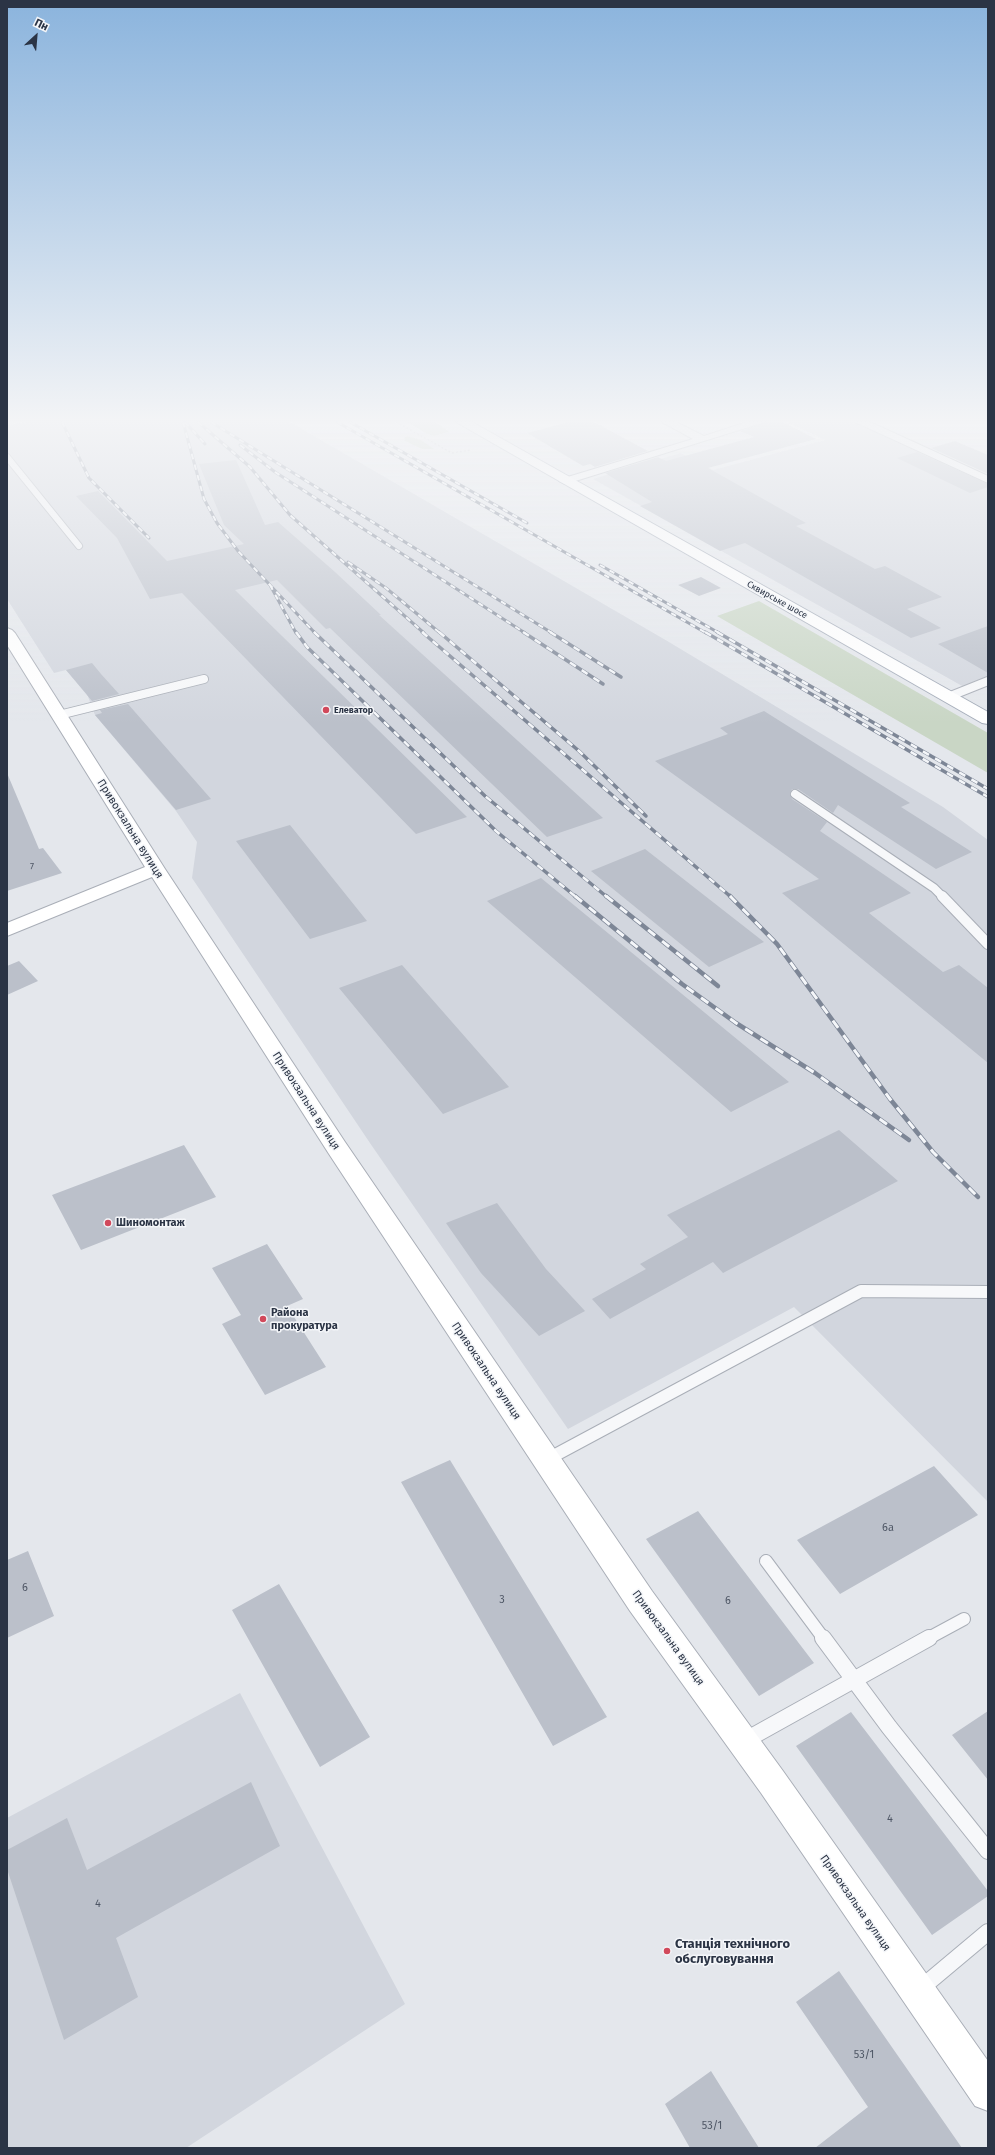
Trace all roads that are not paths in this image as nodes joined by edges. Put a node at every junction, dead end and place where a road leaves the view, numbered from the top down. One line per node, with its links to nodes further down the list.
1 (60, 523): 3 (lane)
2 (639, 523): 7 (street, Сквирське шосе)
3 (79, 546)
4 (7, 632): 8 (street, Привокзальна вулиця)
5 (204, 679): 8 (lane)
6 (988, 681): 7 (lane)
7 (948, 696): 9 (street, Сквирське шосе)
8 (59, 715): 11 (street, Привокзальна вулиця)
9 (988, 719)
10 (795, 794): 13 (lane)
11 (156, 869): 12 (street); 15 (street, Привокзальна вулиця)
12 (7, 930)
13 (988, 944)
14 (988, 1292): 15 (lane)
15 (546, 1460): 19 (street, Привокзальна вулиця)
16 (766, 1561): 18 (lane)
17 (964, 1619): 18 (lane)
18 (854, 1680): 19 (lane); 20 (lane)
19 (742, 1742): 22 (street, Привокзальна вулиця)
20 (988, 1851)
21 (988, 1932): 22 (lane)
22 (917, 1992): 23 (street, Привокзальна вулиця)
23 (988, 2093)

